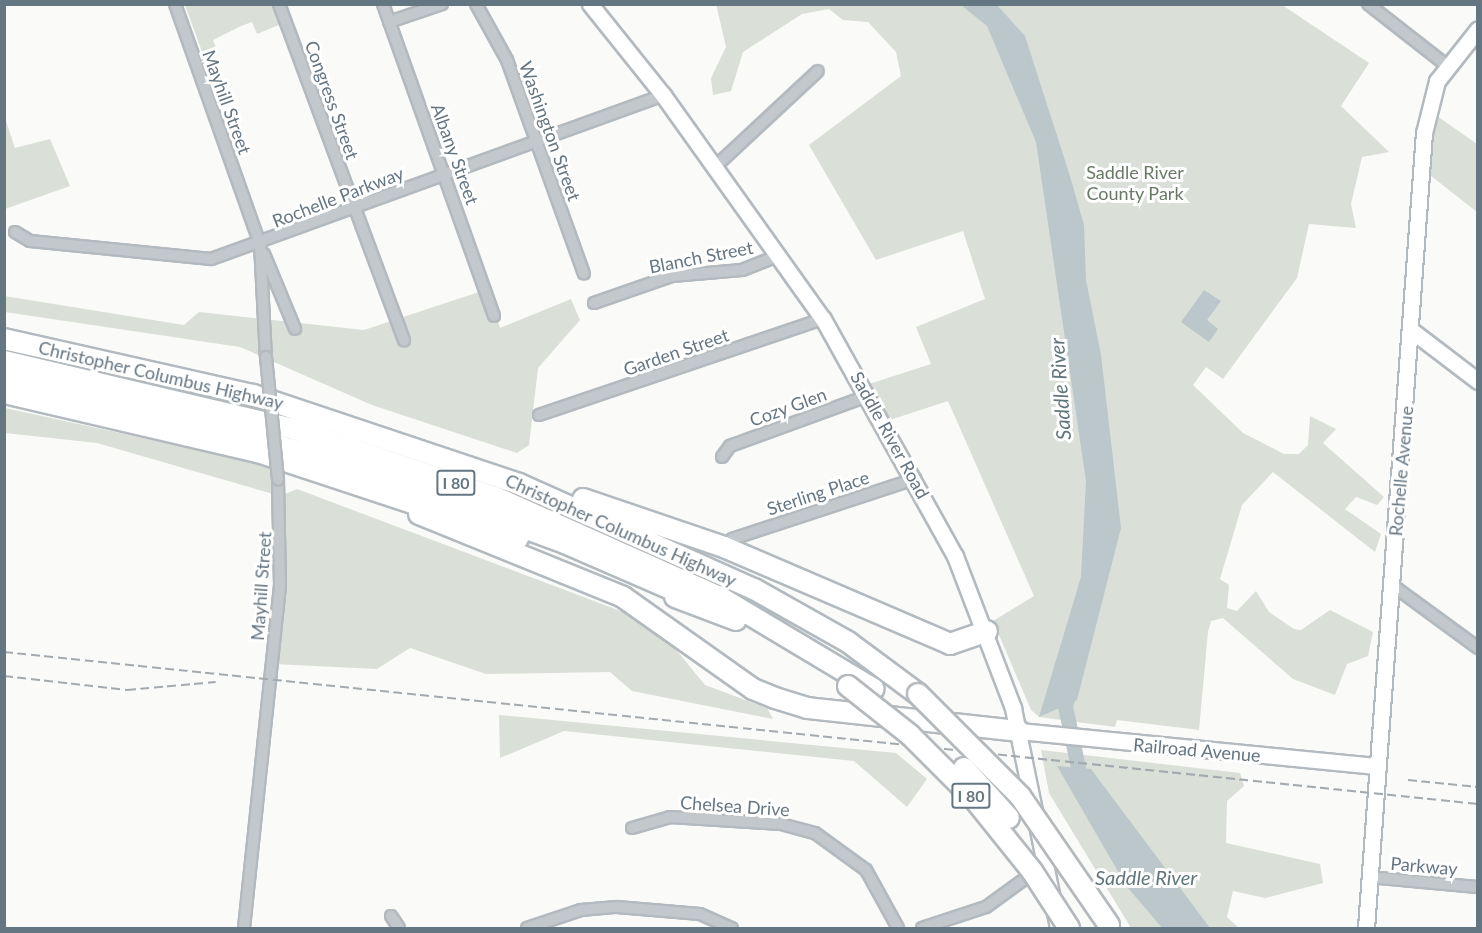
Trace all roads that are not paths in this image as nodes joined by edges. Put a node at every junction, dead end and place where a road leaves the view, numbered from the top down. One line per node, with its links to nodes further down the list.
1 (175, 4): 18 (street, Mayhill Street)
2 (279, 4): 16 (street, Congress Street)
3 (383, 4): 8 (street, Albany Street)
4 (442, 4): 8 (street)
5 (476, 4): 13 (street, Washington Street)
6 (590, 4): 12 (street, Saddle River Road)
7 (1368, 4): 10 (street)
8 (389, 22): 15 (street, Albany Street)
9 (1478, 28): 10 (street, Rochelle Avenue)
10 (1446, 65): 25 (street, Rochelle Avenue)
11 (818, 71): 14 (street)
12 (663, 95): 13 (street, Rochelle Parkway); 14 (street, Saddle River Road)
13 (538, 141): 15 (street, Rochelle Parkway); 20 (street, Washington Street)
14 (716, 166): 19 (street, Saddle River Road)
15 (445, 174): 16 (street, Rochelle Parkway); 22 (street, Albany Street)
16 (353, 207): 18 (street, Rochelle Parkway); 27 (street, Congress Street)
17 (15, 232): 18 (street, Rochelle Parkway)
18 (260, 244): 24 (street, Mayhill Street); 51 (street, Mayhill Street, bridge)
19 (780, 255): 21 (street, Blanch Street); 23 (street, Saddle River Road)
20 (584, 274)
21 (594, 303)
22 (494, 316)
23 (824, 319): 32 (street, Saddle River Road); 33 (street, Garden Street)
24 (295, 329)
25 (1411, 330): 30 (street); 39 (street, Rochelle Avenue)
26 (4, 339): 35 (highway, Christopher Columbus Highway / I 80)
27 (404, 341)
28 (4, 361): 59 (highway, Christopher Columbus Highway / I 80, bridge)
29 (4, 379): 40 (highway, Christopher Columbus Highway / I 80)
30 (1478, 381)
31 (4, 393): 36 (highway)
32 (870, 395): 34 (street, Cozy Glen); 37 (street, Saddle River Road)
33 (539, 415)
34 (722, 458)
35 (488, 472): 41 (highway); 50 (highway, Christopher Columbus Highway / I 80, bridge)
36 (341, 477): 40 (highway); 43 (highway)
37 (915, 479): 38 (street, Sterling Place); 41 (street, Saddle River Road)
38 (732, 539)
39 (1392, 585): 42 (street); 44 (street, Rochelle Avenue)
40 (736, 620): 58 (highway, Christopher Columbus Highway / I 80, bridge)
41 (987, 631): 43 (street, Saddle River Road)
42 (1478, 648)
43 (1019, 731): 44 (street, Railroad Avenue); 46 (street, Saddle River Road)
44 (1376, 766): 47 (street, Rochelle Avenue)
45 (632, 828): 55 (street, Chelsea Drive)
46 (1042, 867): 56 (street); 57 (street, Saddle River Road)
47 (1368, 877): 48 (street, Parkway); 60 (street, Rochelle Avenue)
48 (1478, 887)
49 (391, 916): 52 (street)
50 (1110, 927)
51 (244, 928)
52 (399, 928)
53 (527, 928): 54 (street)
54 (732, 928)
55 (898, 928)
56 (922, 928)
57 (1058, 928)
58 (1069, 928)
59 (1084, 928)
60 (1366, 928)

